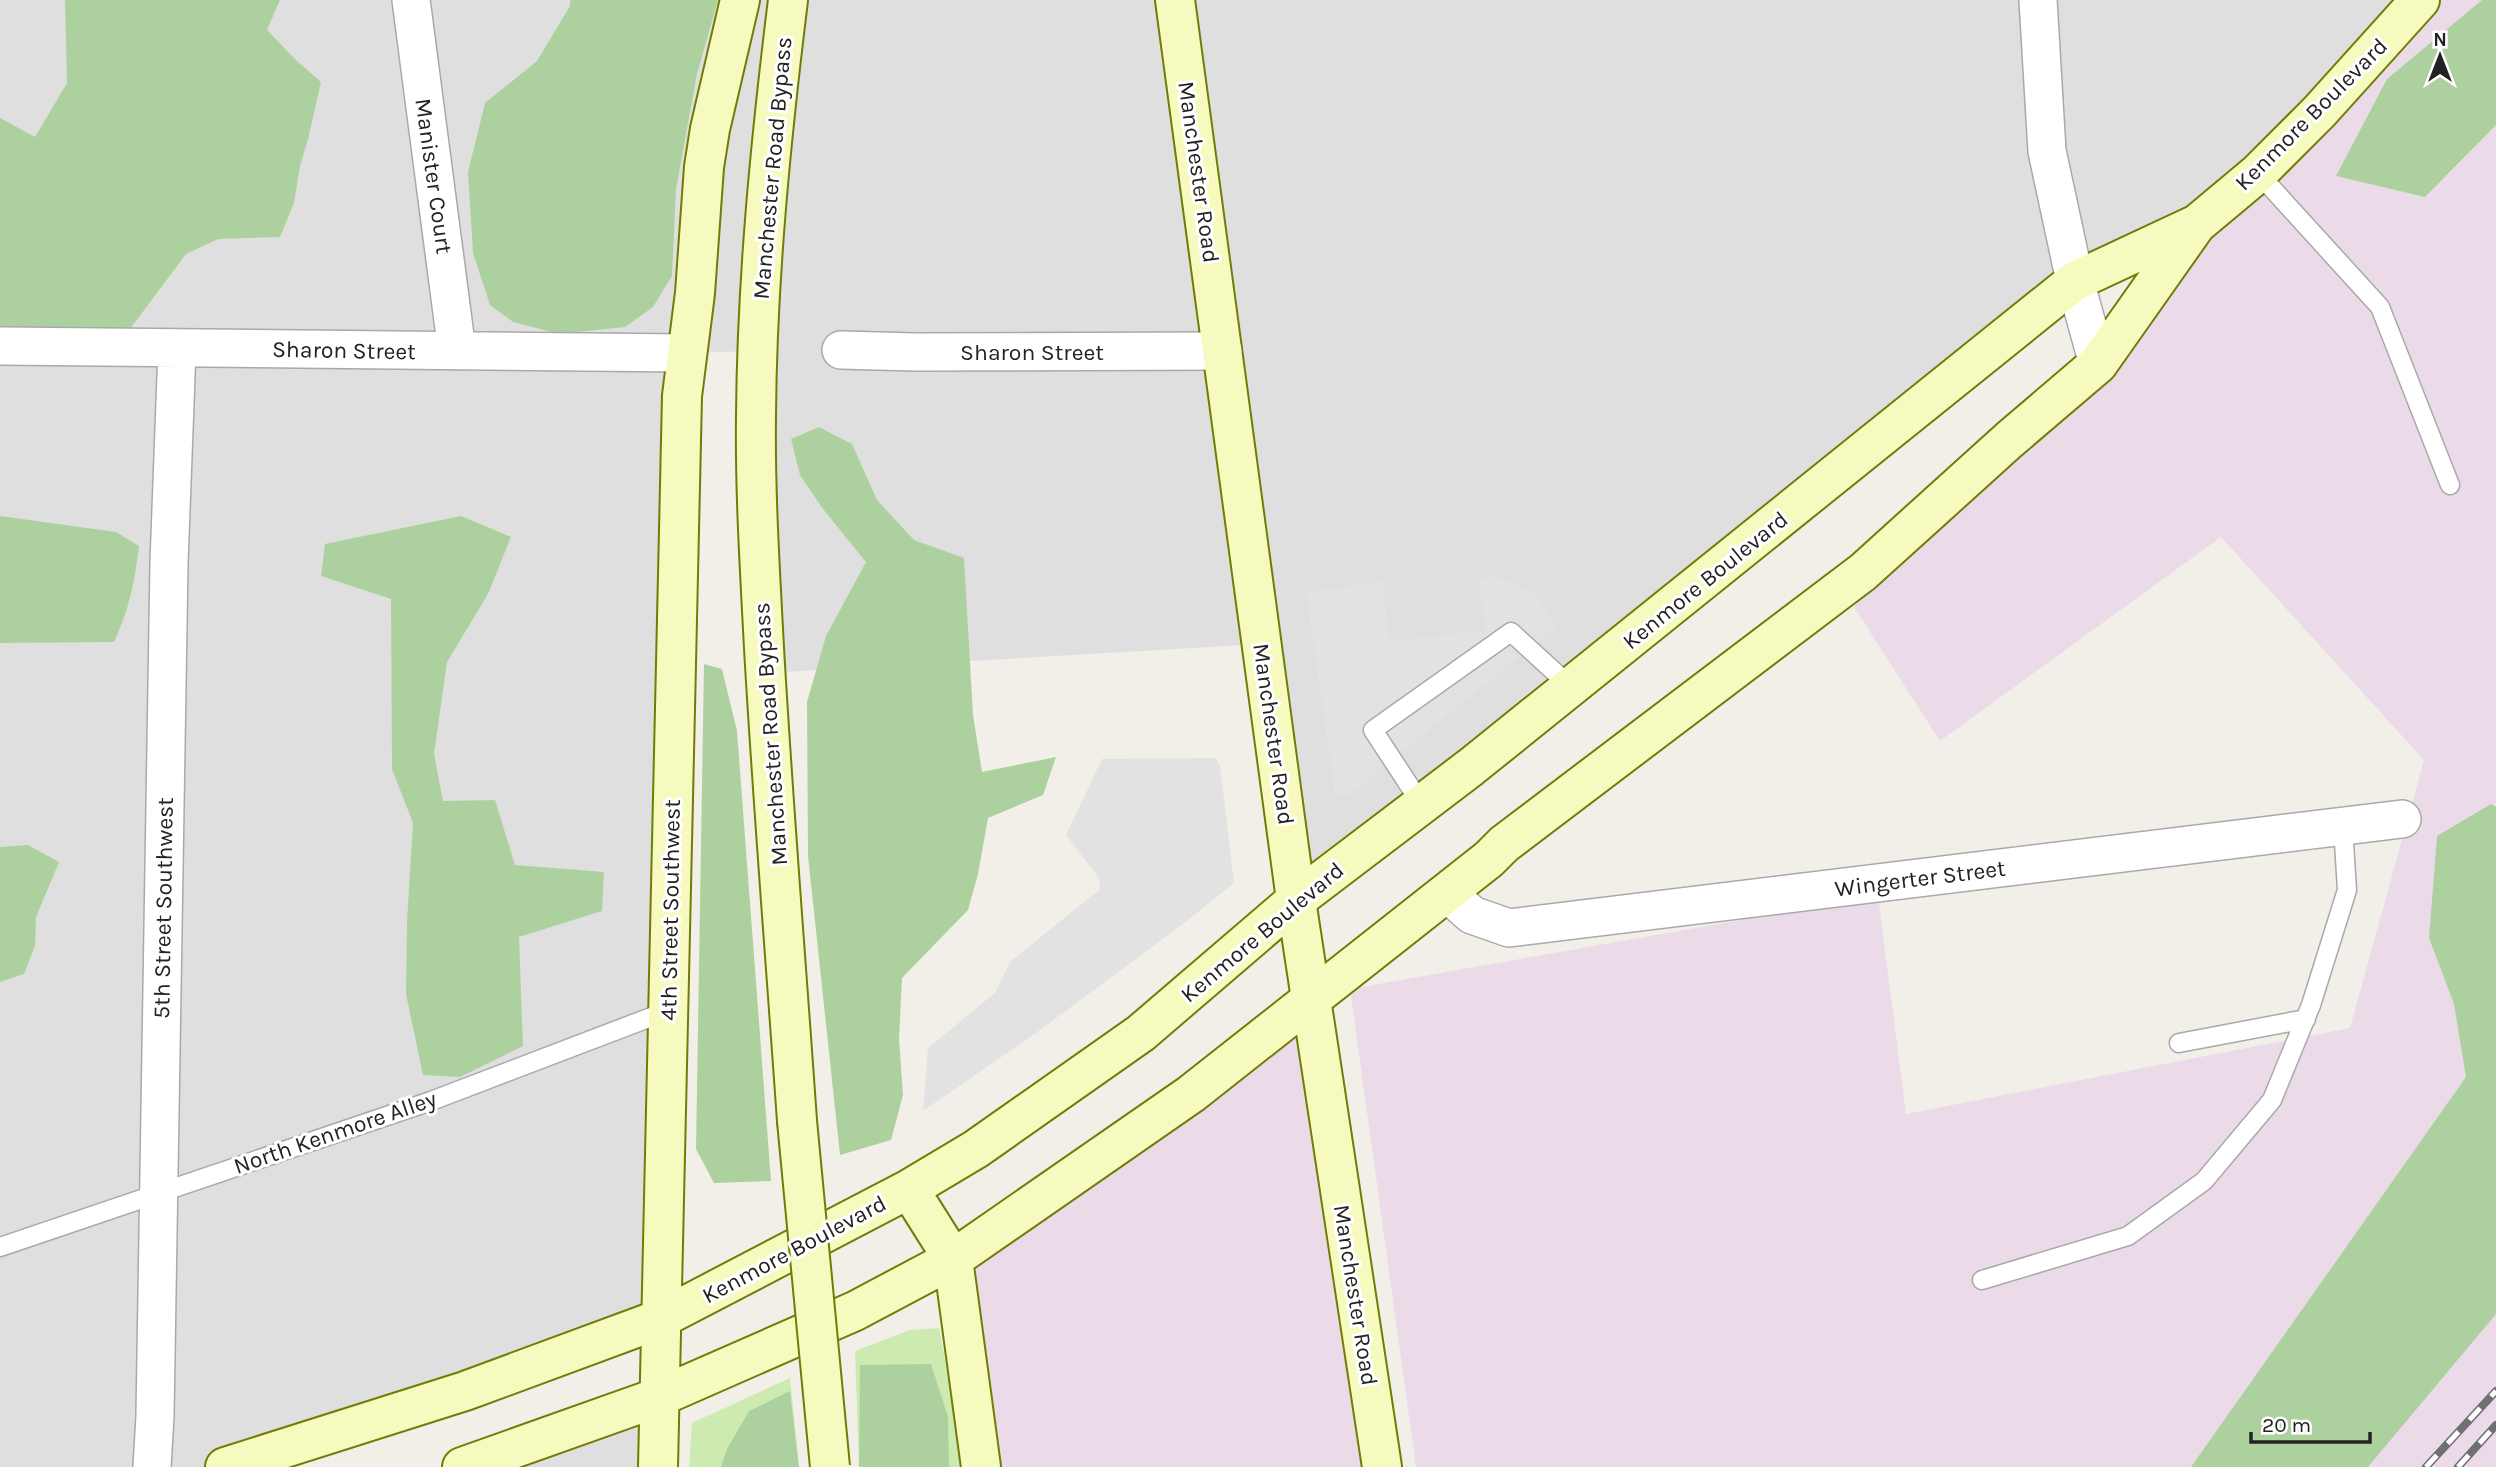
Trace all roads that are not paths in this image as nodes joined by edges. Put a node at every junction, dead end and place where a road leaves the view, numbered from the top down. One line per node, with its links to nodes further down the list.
1 (411, 0): 13 (street, Manister Court)
2 (740, 0): 15 (main road, 4th Street Southwest)
3 (788, 0): 39 (main road, Manchester Road Bypass, bridge)
4 (1175, 0): 14 (main road, Manchester Road)
5 (2038, 0): 9 (street)
6 (2420, 0): 7 (main road, Kenmore Boulevard)
7 (2258, 173): 8 (main road, Kenmore Boulevard); 17 (lane)
8 (2197, 224): 9 (main road, Kenmore Boulevard); 16 (main road, Kenmore Boulevard)
9 (2075, 281): 16 (street); 18 (main road, Kenmore Boulevard)
10 (0, 346): 11 (street, Sharon Street)
11 (177, 349): 13 (street, Sharon Street); 29 (street, 5th Street Southwest)
12 (841, 350): 14 (street, Sharon Street)
13 (457, 351): 15 (street, Sharon Street)
14 (1223, 351): 23 (main road, Manchester Road)
15 (687, 353): 25 (main road, 4th Street Southwest)
16 (2098, 364): 22 (main road, Kenmore Boulevard)
17 (2450, 485)
18 (1571, 687): 19 (main road, Kenmore Boulevard); 19 (lane)
19 (1422, 805): 23 (main road, Kenmore Boulevard)
20 (2402, 819): 21 (street, Wingerter Street)
21 (2343, 827): 22 (street, Wingerter Street); 26 (lane)
22 (1447, 893): 24 (main road, Kenmore Boulevard)
23 (1296, 900): 24 (main road, Manchester Road); 28 (main road, Kenmore Boulevard)
24 (1311, 1000): 31 (main road, Kenmore Boulevard); 41 (main road, Manchester Road)
25 (667, 1011): 29 (lane, North Kenmore Alley); 33 (main road, 4th Street Southwest)
26 (2306, 1019): 27 (lane); 32 (lane)
27 (2179, 1043)
28 (909, 1189): 31 (main road); 33 (main road, Kenmore Boulevard)
29 (159, 1192): 30 (lane, North Kenmore Alley); 35 (street, 5th Street Southwest)
30 (0, 1247)
31 (953, 1259): 34 (main road, Kenmore Boulevard); 40 (main road)
32 (1982, 1280)
33 (660, 1319): 34 (main road, 4th Street Southwest); 36 (main road, Kenmore Boulevard)
34 (659, 1397): 37 (main road, Kenmore Boulevard); 38 (main road, 4th Street Southwest)
35 (152, 1467)
36 (225, 1467)
37 (462, 1467)
38 (658, 1467)
39 (830, 1467)
40 (981, 1467)
41 (1382, 1467)

